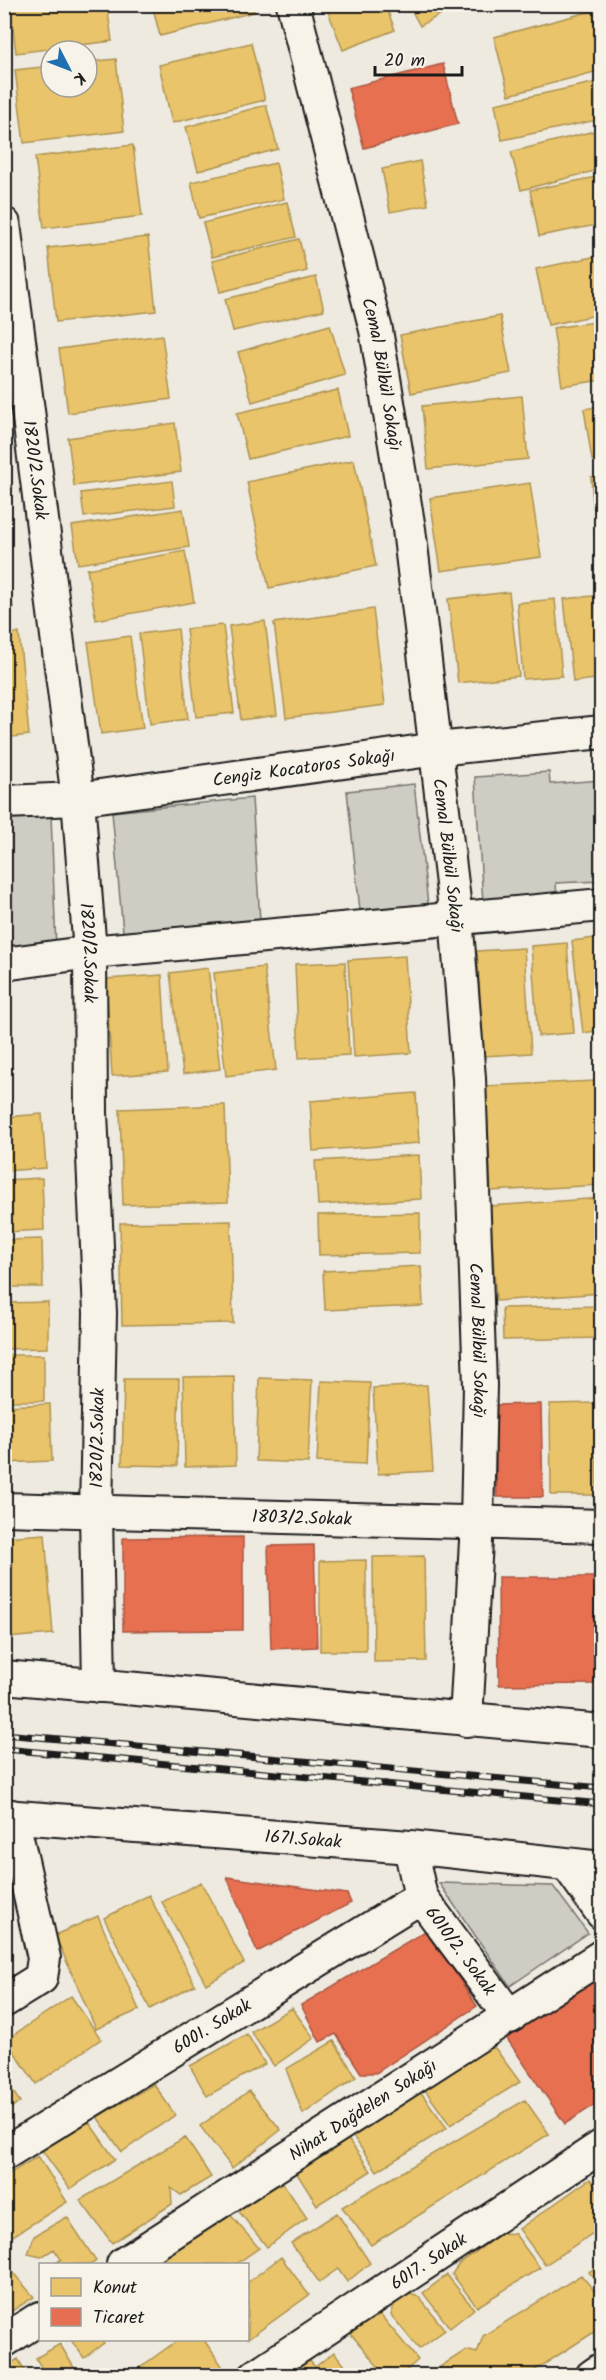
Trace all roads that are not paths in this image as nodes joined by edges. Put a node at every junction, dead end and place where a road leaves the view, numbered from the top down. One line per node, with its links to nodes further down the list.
1 (293, 4): 4 (street, Cemal Bülbül Sokağı)
2 (4, 224): 5 (street, 1820/2.Sokak)
3 (602, 732): 4 (street, Cengiz Kocatoros Sokağı)
4 (437, 749): 5 (street, Cengiz Kocatoros Sokağı); 8 (street, Cemal Bülbül Sokağı)
5 (78, 799): 6 (street, Cengiz Kocatoros Sokağı); 9 (street, 1820/2.Sokak)
6 (4, 802)
7 (602, 905): 8 (street)
8 (456, 917): 9 (street); 13 (street, Cemal Bülbül Sokağı)
9 (90, 952): 10 (street); 12 (street, 1820/2.Sokak)
10 (4, 964)
11 (4, 1509): 12 (street, 1803/2.Sokak)
12 (96, 1513): 13 (street, 1803/2.Sokak); 16 (street, 1820/2.Sokak)
13 (477, 1523): 14 (street, 1803/2.Sokak); 17 (street, Cemal Bülbül Sokağı)
14 (602, 1526)
15 (4, 1677): 16 (street)
16 (99, 1686): 17 (street)
17 (466, 1720): 18 (street)
18 (602, 1731)
19 (8, 1816): 20 (street, 1671.Sokak); 26 (street)
20 (410, 1847): 21 (street, 1671.Sokak); 23 (street, 6010/2. Sokak)
21 (568, 1865): 22 (street, 1671.Sokak); 24 (street)
22 (602, 1868)
23 (421, 1897): 27 (street, 6010/2. Sokak); 29 (street, 6001. Sokak)
24 (602, 1913)
25 (602, 1956): 27 (street, Nihat Dağdelen Sokağı)
26 (4, 2001)
27 (510, 2017): 30 (street, Nihat Dağdelen Sokağı)
28 (602, 2146): 34 (street, 6017. Sokak)
29 (4, 2154)
30 (126, 2263)
31 (39, 2319): 32 (street)
32 (4, 2341)
33 (602, 2369): 35 (street)
34 (255, 2376)
35 (592, 2376)

